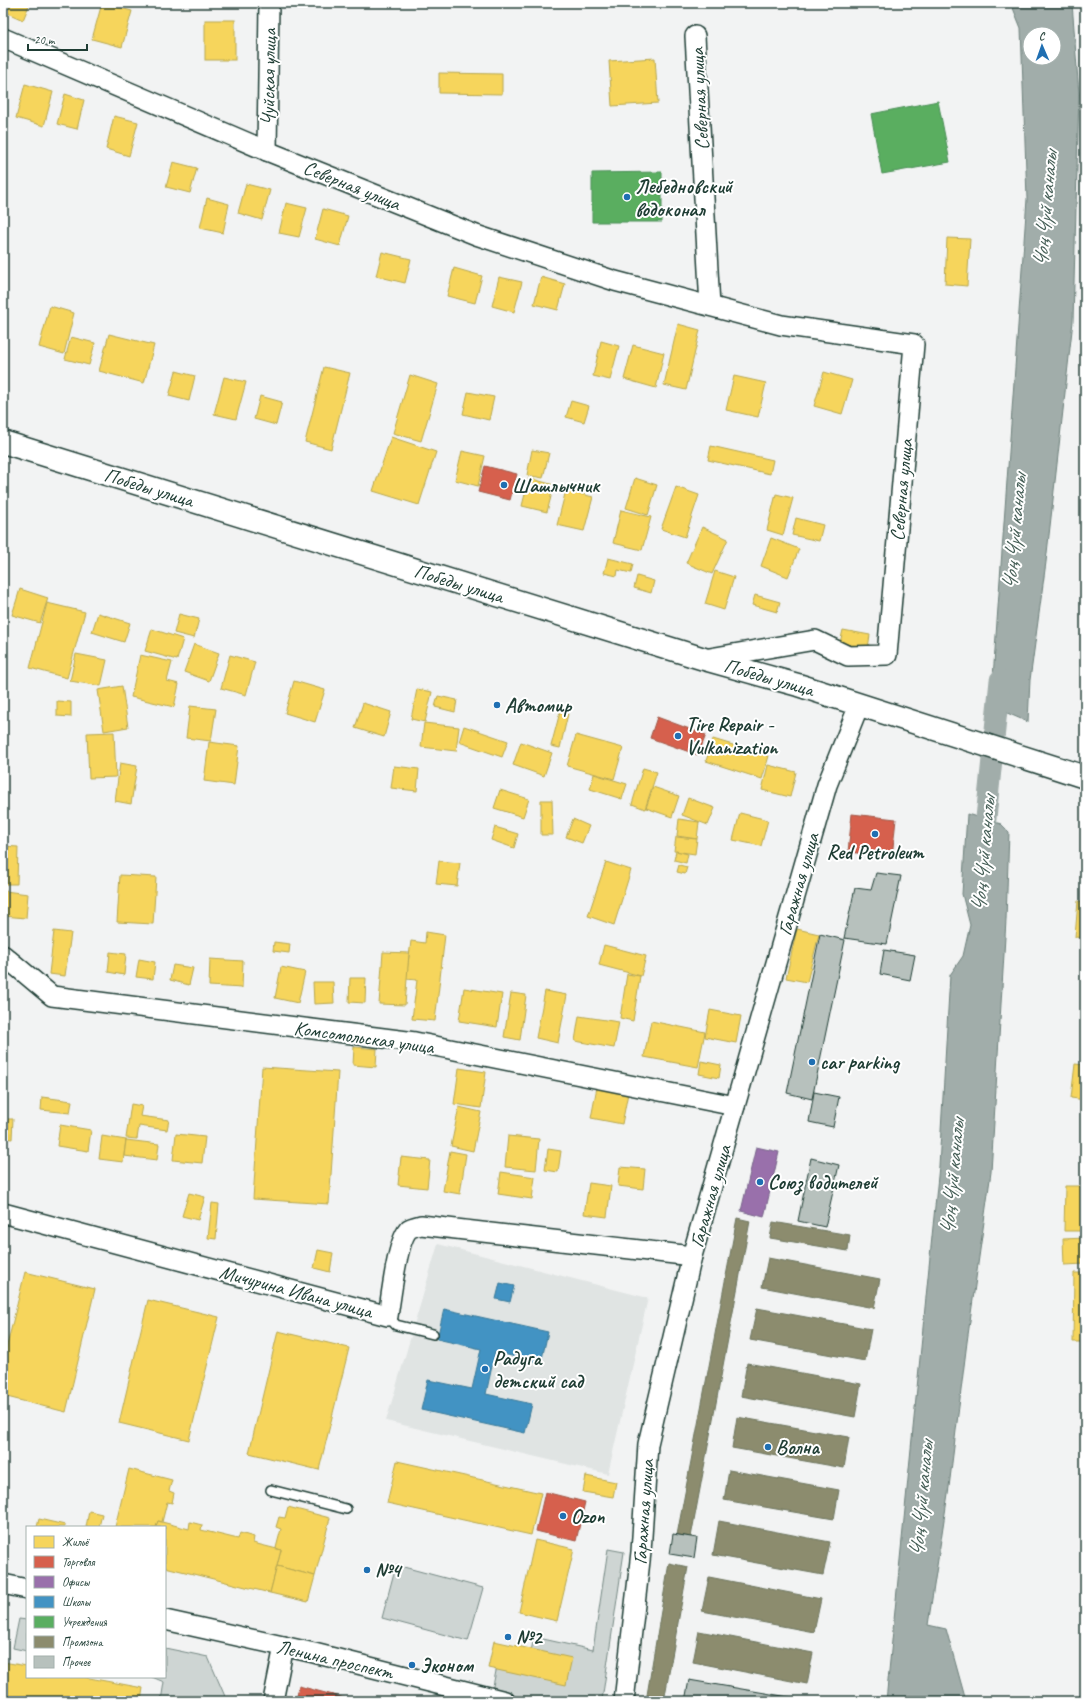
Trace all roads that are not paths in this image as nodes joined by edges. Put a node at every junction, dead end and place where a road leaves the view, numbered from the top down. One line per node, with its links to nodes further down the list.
1 (269, 3): 4 (street, Чуйская улица)
2 (696, 36): 5 (street, Северная улица)
3 (3, 38): 4 (street, Северная улица)
4 (267, 151): 5 (street, Северная улица)
5 (710, 306): 7 (street, Северная улица)
6 (3, 442): 7 (main road, Победы улица)
7 (704, 659): 8 (main road, Победы улица)
8 (859, 705): 9 (main road, Победы улица); 11 (street, Гаражная улица)
9 (1085, 777)
10 (3, 955): 11 (street, Комсомольская улица)
11 (735, 1106): 13 (street, Гаражная улица)
12 (3, 1213): 14 (street, Мичурина Ивана улица)
13 (692, 1256): 14 (street, Мичурина Ивана улица); 24 (street, Гаражная улица)
14 (388, 1316): 15 (lane)
15 (433, 1334)
16 (271, 1490): 17 (lane)
17 (346, 1509)
18 (3, 1584): 19 (street)
19 (26, 1589)
20 (166, 1620): 21 (street, Ленина проспект)
21 (284, 1646): 22 (street); 23 (street, Ленина проспект)
22 (273, 1701)
23 (505, 1701)
24 (624, 1701)

